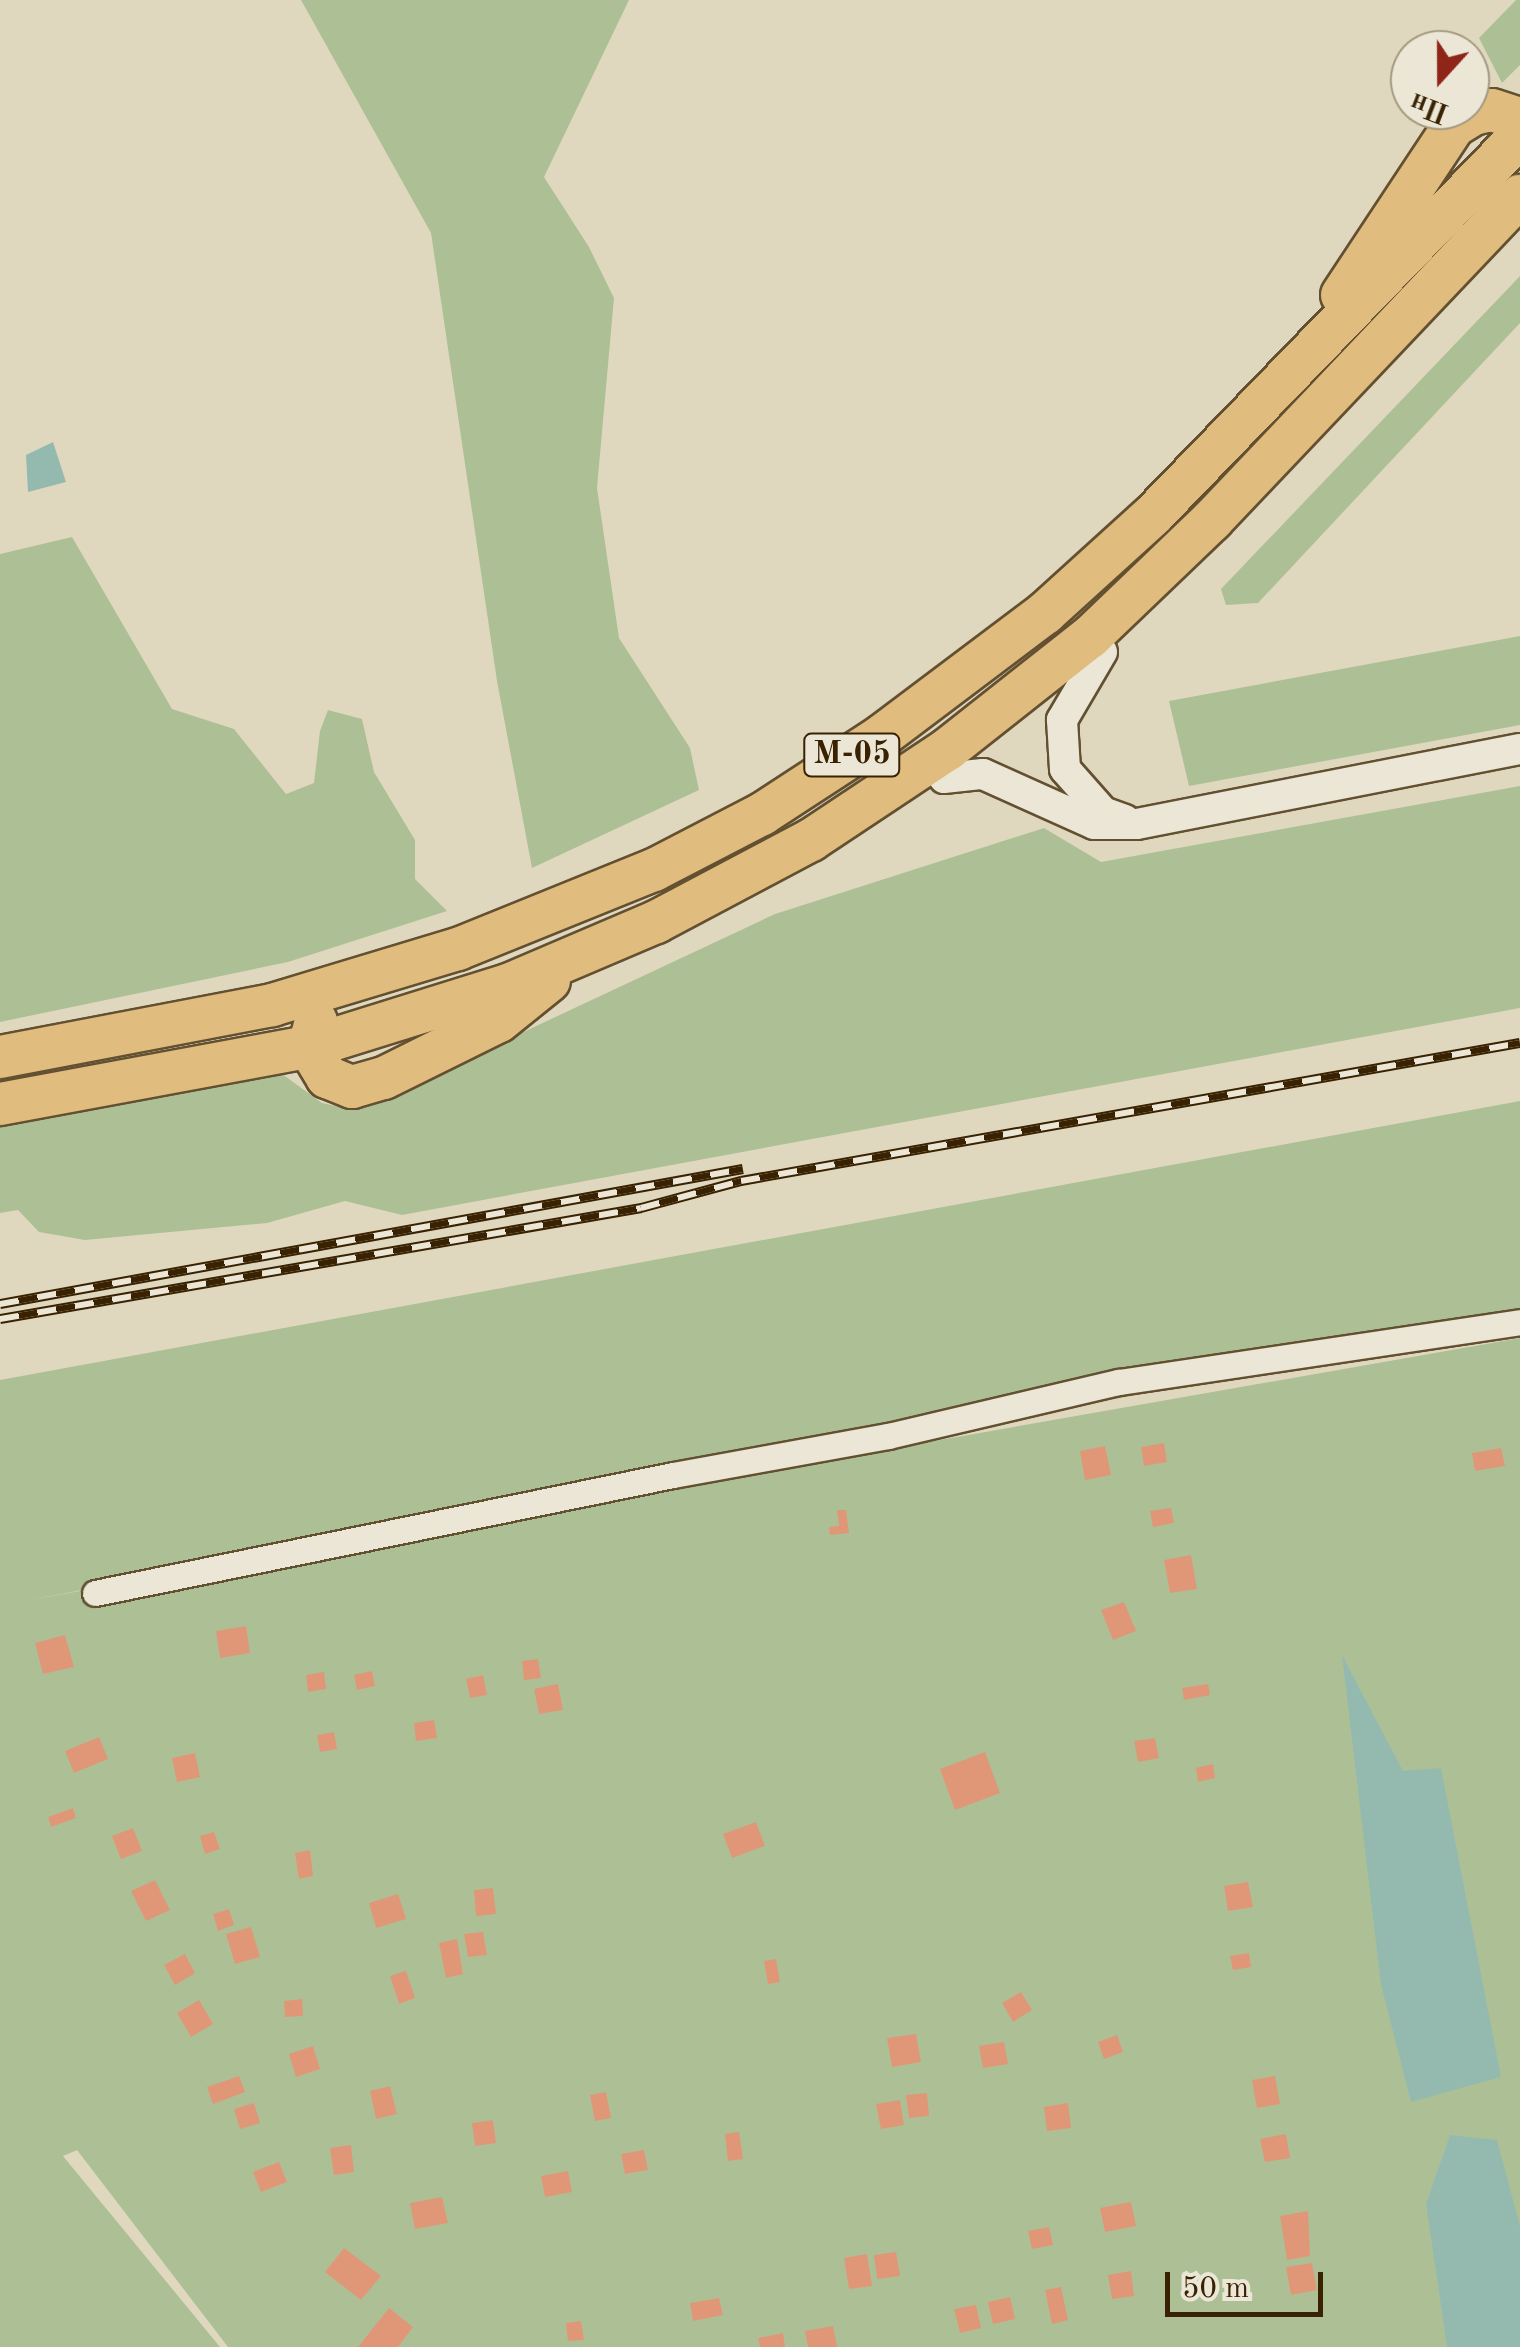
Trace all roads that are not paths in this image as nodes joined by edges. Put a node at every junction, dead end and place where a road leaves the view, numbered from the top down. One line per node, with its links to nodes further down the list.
1 (1520, 119): 4 (highway)
2 (1520, 136): 4 (highway, М-05)
3 (1517, 196): 5 (highway, М-05)
4 (1292, 373): 11 (highway, М-05)
5 (1212, 520): 6 (highway); 10 (highway, М-05)
6 (1102, 652): 8 (highway); 9 (street)
7 (1520, 749): 9 (street)
8 (944, 778): 9 (street); 10 (highway)
9 (1137, 824)
10 (812, 840): 12 (highway, М-05)
11 (458, 949): 12 (highway); 13 (highway, М-05)
12 (309, 1047): 14 (highway)
13 (0, 1057)
14 (0, 1104)
15 (1520, 1322): 16 (street)
16 (95, 1594)

